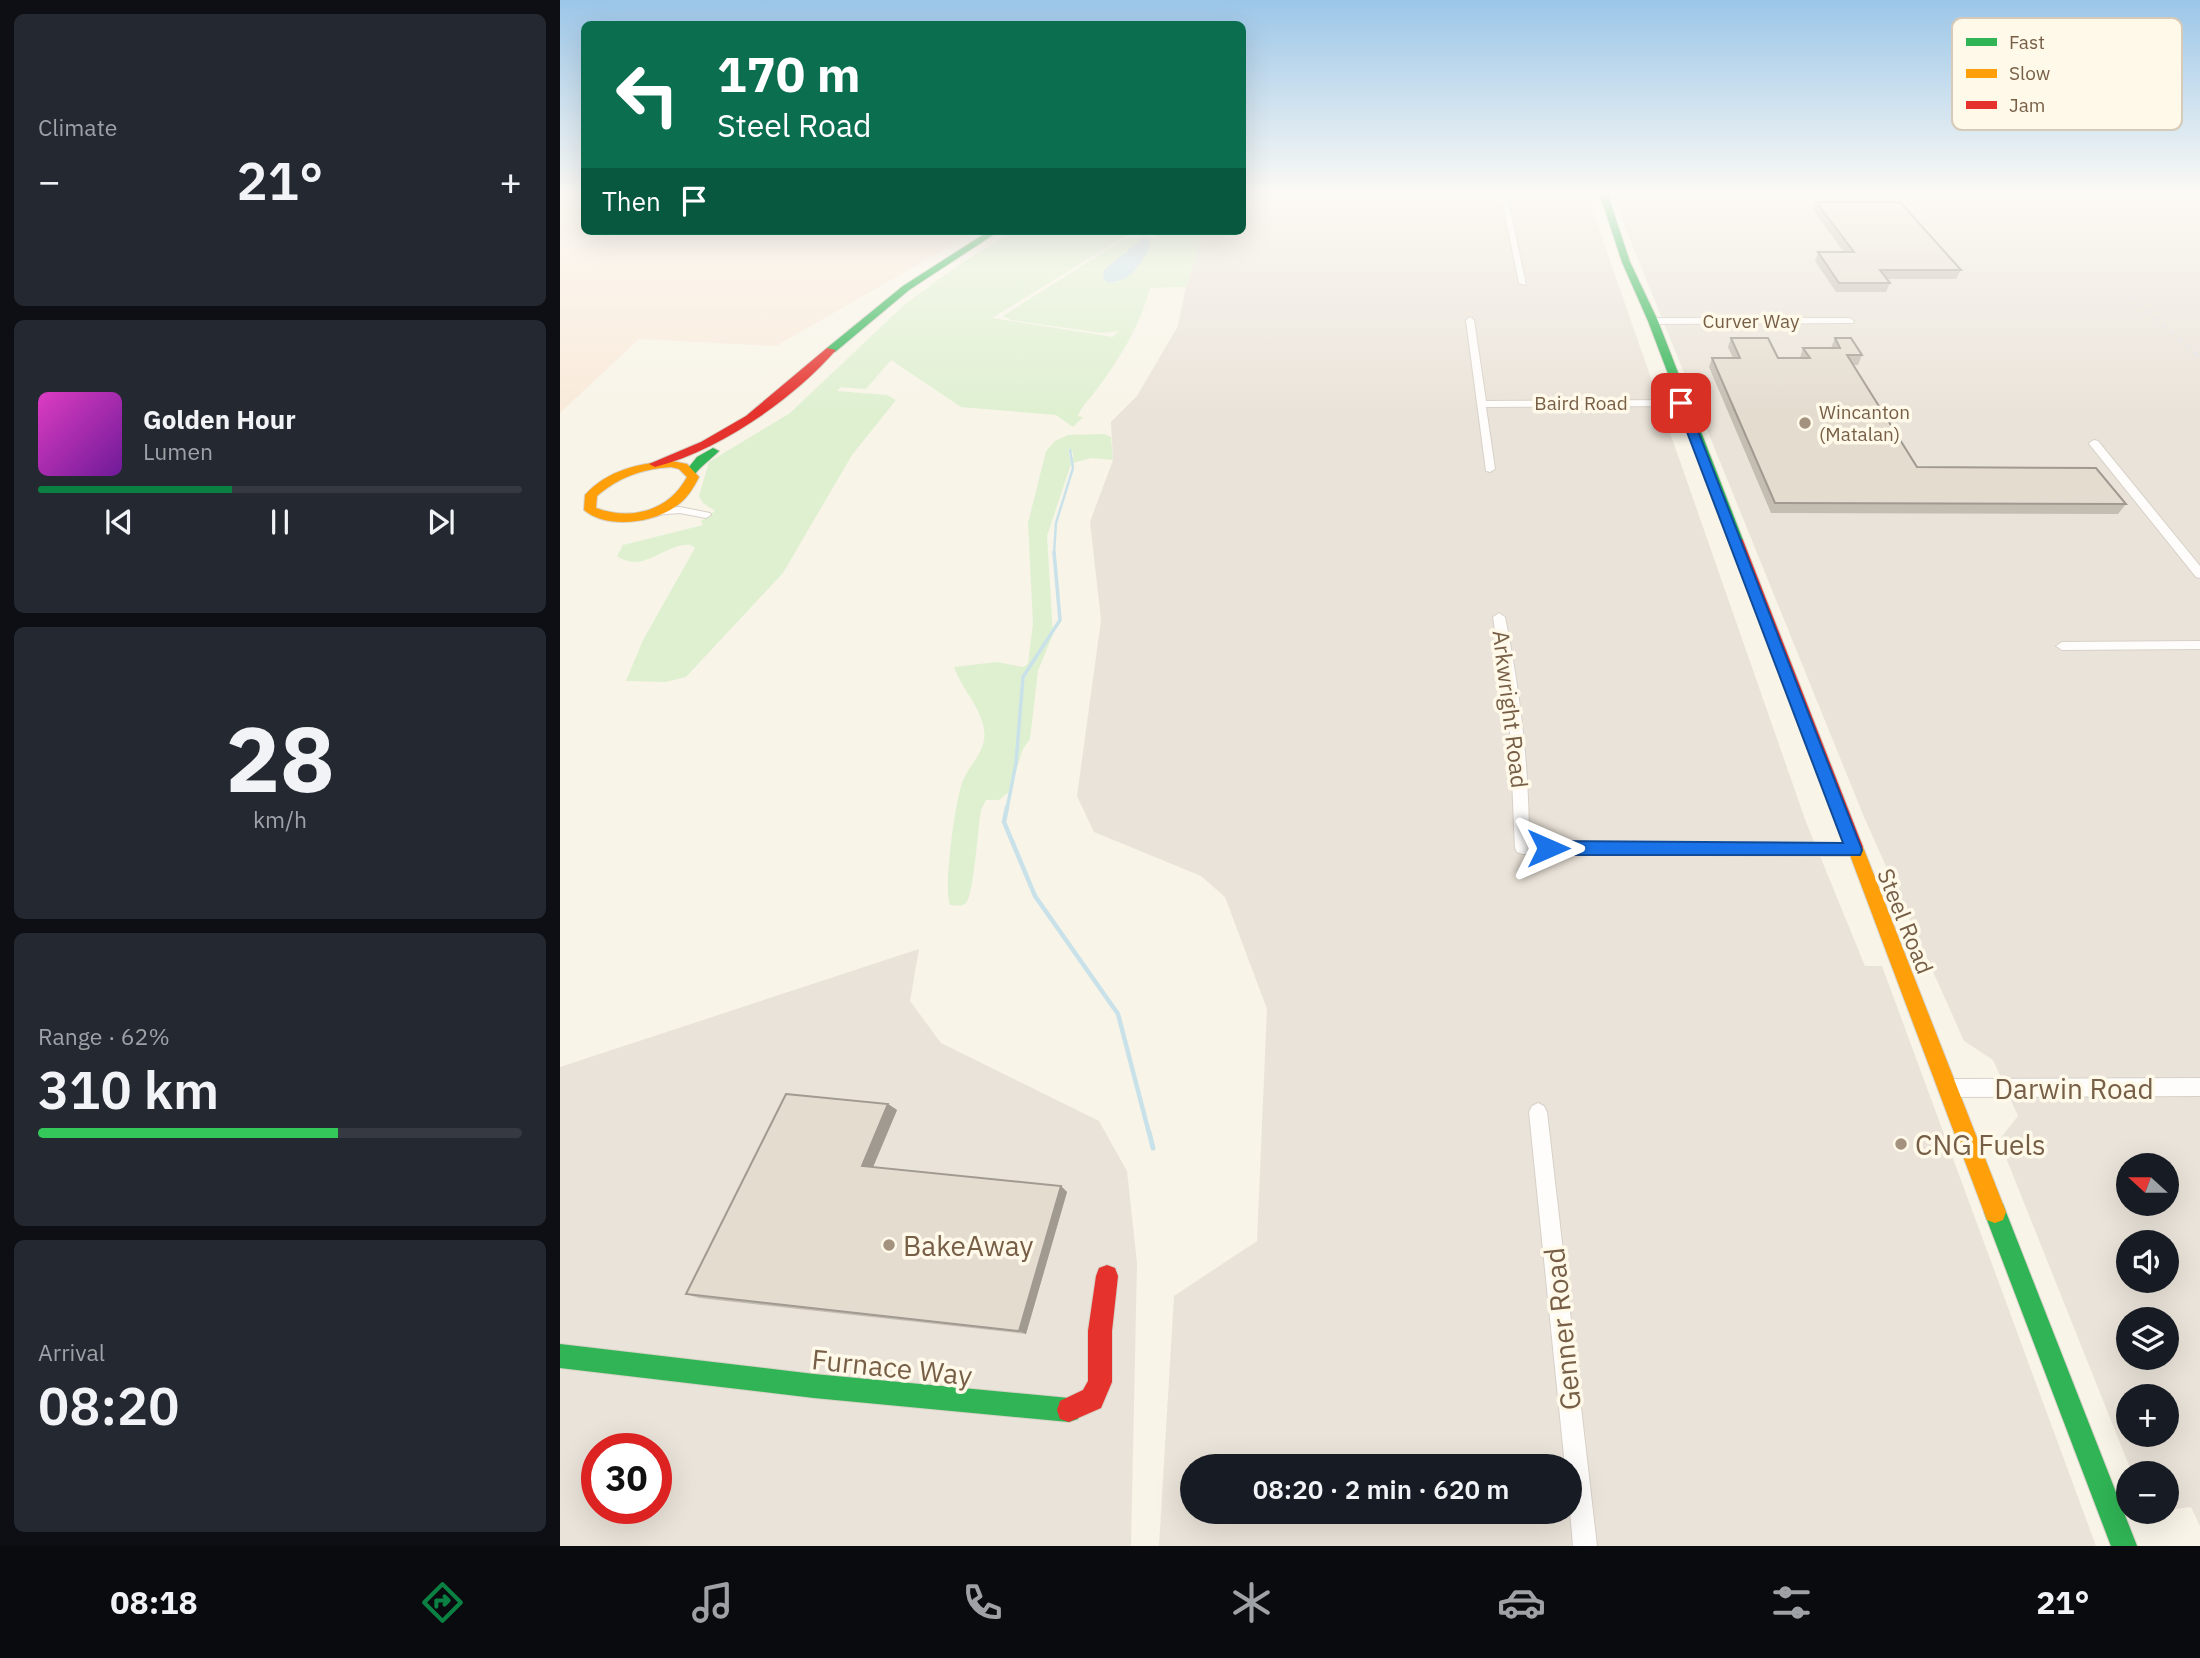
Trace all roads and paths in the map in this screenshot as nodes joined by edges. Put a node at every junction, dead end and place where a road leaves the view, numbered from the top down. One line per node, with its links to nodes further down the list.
1 (935, 267): 12 (street)
2 (950, 267): 14 (street)
3 (1519, 267): 5 (street)
4 (1628, 267): 7 (street, Steel Road)
5 (1523, 284)
6 (1471, 320): 10 (street)
7 (1653, 321): 8 (street, Curver Way); 9 (street, Steel Road)
8 (1850, 321)
9 (1681, 403): 10 (street, Baird Road); 21 (street, Steel Road)
10 (1482, 404): 13 (street)
11 (2094, 443): 17 (street)
12 (656, 464): 14 (street); 16 (street)
13 (1490, 469)
14 (691, 472): 15 (street)
15 (689, 489): 16 (street); 16 (street)
16 (655, 512)
17 (2200, 574)
18 (1499, 617): 21 (street, Arkwright Road)
19 (2200, 645): 20 (street)
20 (2062, 646)
21 (1854, 850): 23 (street, Steel Road)
22 (2200, 1087): 23 (street, Darwin Road)
23 (1948, 1088): 28 (street, Steel Road)
24 (1538, 1112): 27 (street, Genner Road)
25 (1107, 1276): 26 (street, Furnace Way)
26 (560, 1356)
27 (1585, 1546)
28 (2123, 1546)

